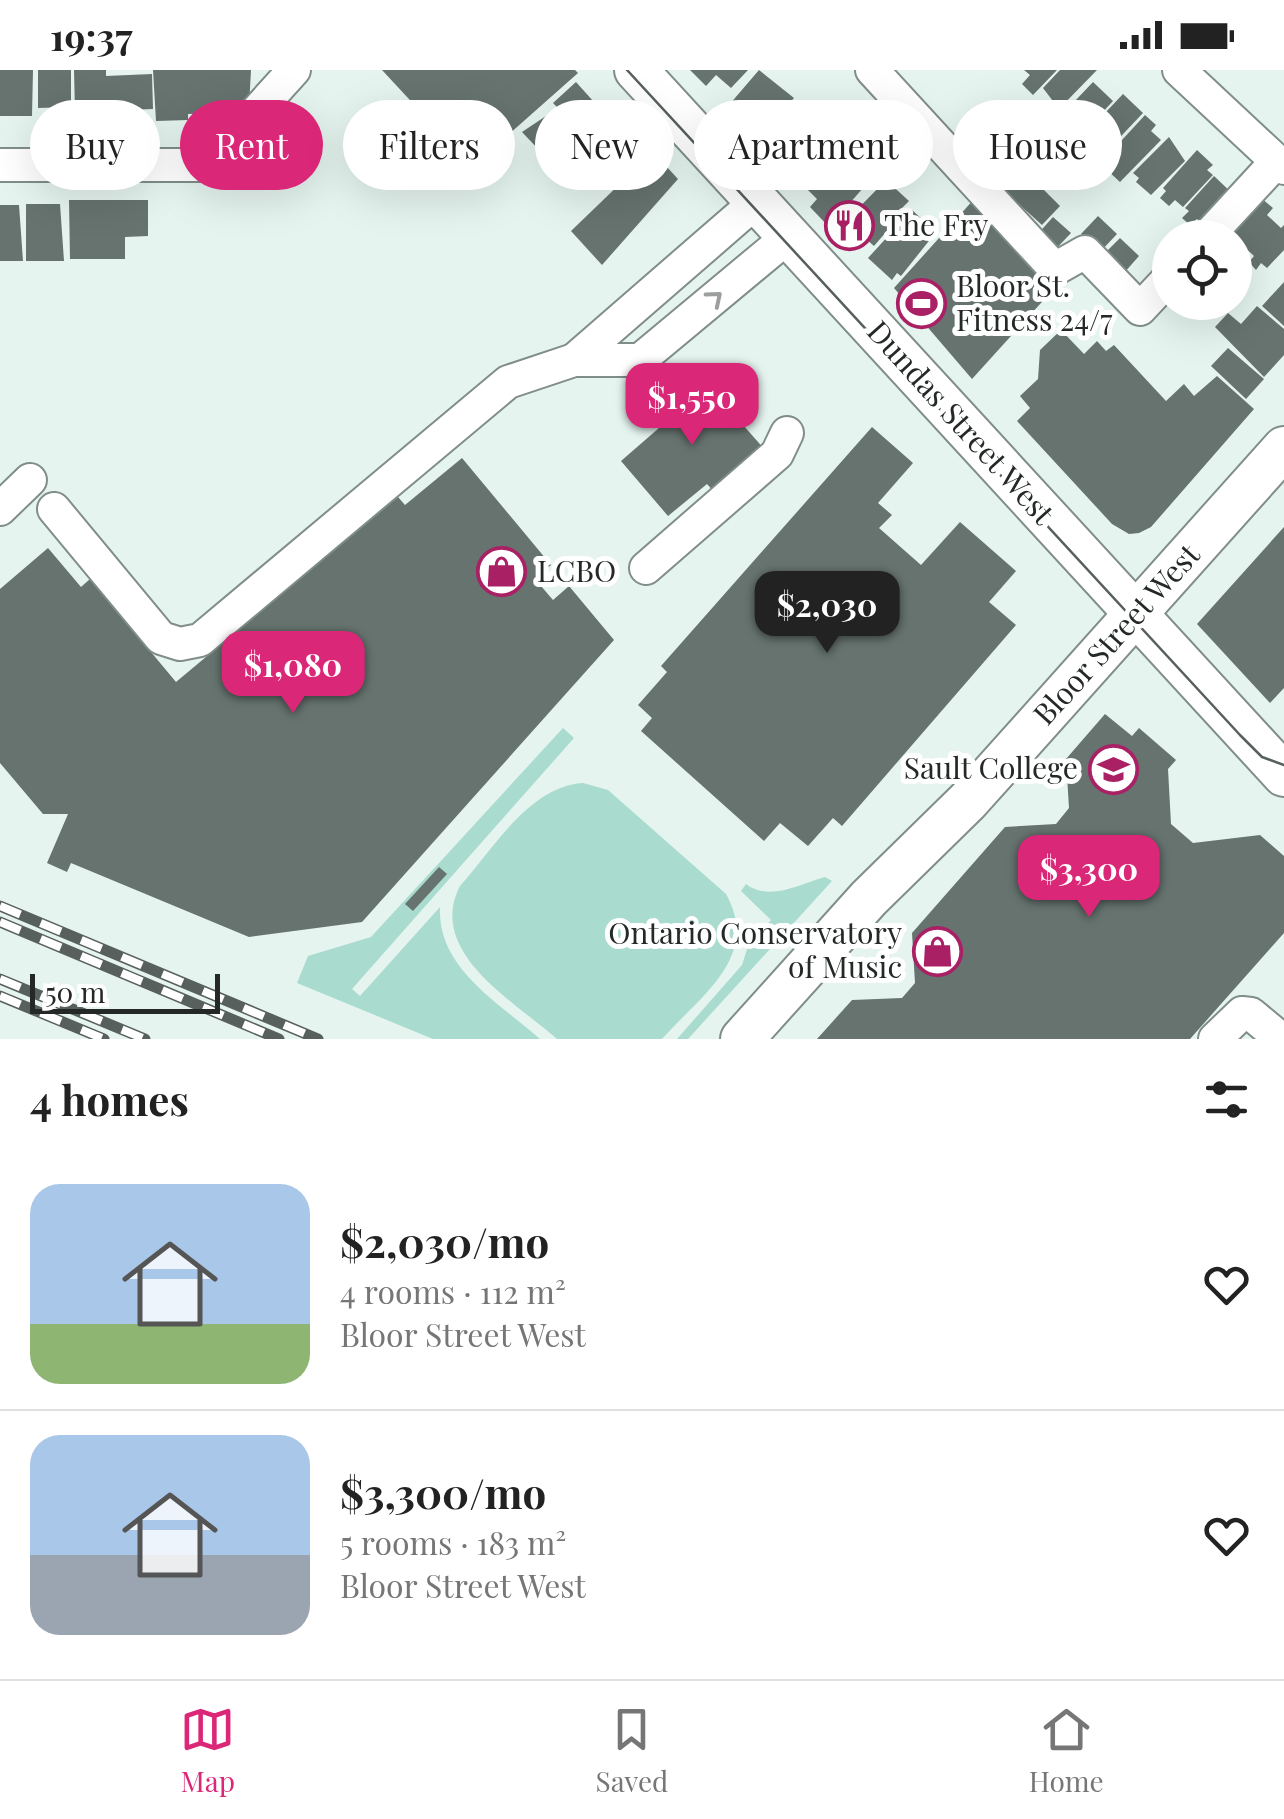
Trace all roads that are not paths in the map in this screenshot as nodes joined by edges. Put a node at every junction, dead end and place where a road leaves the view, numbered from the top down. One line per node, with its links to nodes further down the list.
1 (294, 70): 6 (street)
2 (636, 70): 7 (main road, Dundas Street West)
3 (872, 70): 10 (street)
4 (1179, 70): 5 (street)
5 (1280, 164): 8 (street)
6 (0, 165)
7 (757, 202): 9 (main road, Dundas Street West); 11 (street)
8 (1224, 220)
9 (789, 236): 11 (street, one-way to 9); 18 (main road, Dundas Street West)
10 (1152, 296)
11 (574, 360): 16 (street)
12 (786, 433): 17 (street)
13 (1284, 448): 18 (main road, Bloor Street West)
14 (30, 480): 15 (street)
15 (0, 508)
16 (54, 509)
17 (646, 568)
18 (1135, 615): 19 (main road, Dundas Street West); 20 (main road, Bloor Street West)
19 (1284, 775)
20 (742, 1039)
21 (1215, 1039): 22 (street)
22 (1280, 1039)

